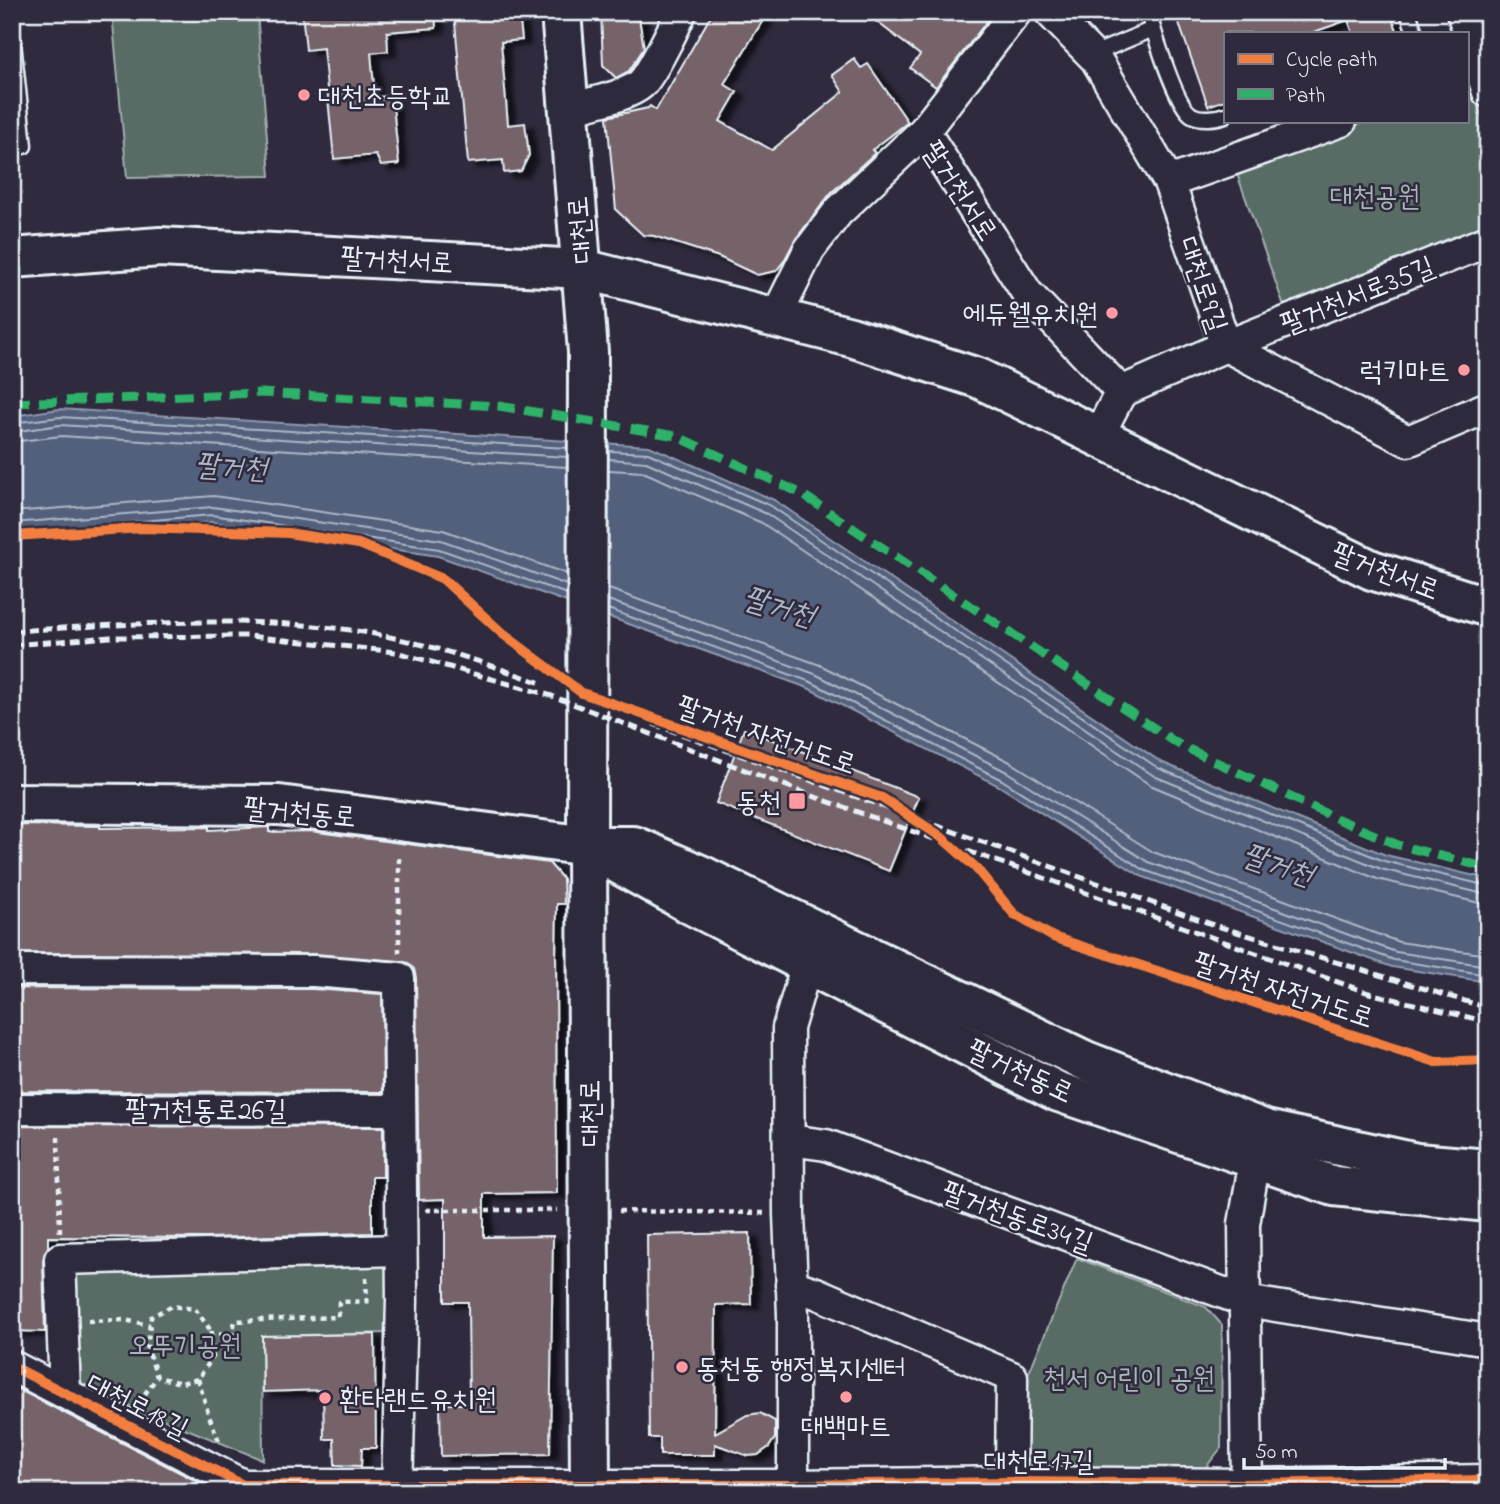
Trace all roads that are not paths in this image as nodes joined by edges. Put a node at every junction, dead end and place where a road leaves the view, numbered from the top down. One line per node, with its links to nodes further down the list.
1 (562, 12): 15 (main road, 대천로)
2 (681, 12): 15 (street)
3 (1016, 12): 18 (street)
4 (1050, 12): 13 (street, 대천로9길)
5 (1148, 12): 8 (lane)
6 (1408, 12): 9 (lane)
7 (1462, 12): 10 (street)
8 (1153, 29): 13 (lane); 16 (lane)
9 (1415, 32)
10 (1467, 32)
11 (12, 33): 19 (lane)
12 (1468, 38): 14 (street)
13 (1091, 55): 20 (street, 대천로9길)
14 (1478, 80)
15 (569, 109): 23 (main road, 대천로)
16 (1224, 116)
17 (1338, 122): 20 (street)
18 (924, 131): 24 (street, 팔거천서로); 26 (street, 팔거천서로)
19 (24, 146)
20 (1169, 182): 25 (street, 대천로9길)
21 (1488, 242): 25 (street, 팔거천서로35길)
22 (12, 258): 23 (main road, 팔거천서로)
23 (583, 269): 24 (main road, 팔거천서로); 31 (main road, 대천로)
24 (776, 317): 28 (main road, 팔거천서로)
25 (1226, 346): 26 (street, 팔거천서로35길); 27 (street, 대천로9길)
26 (1121, 392): 28 (street)
27 (1488, 407)
28 (1098, 436): 29 (main road, 팔거천서로)
29 (1488, 607)
30 (12, 803): 31 (main road, 팔거천동로)
31 (587, 846): 32 (main road, 팔거천동로); 38 (main road, 팔거천동로); 52 (main road, 대천로)
32 (807, 964): 36 (street); 37 (main road, 팔거천동로)
33 (12, 970): 35 (street)
34 (12, 1109): 35 (street, 팔거천동로26길)
35 (399, 1110): 40 (street)
36 (789, 1140): 41 (street); 42 (street, 팔거천동로34길)
37 (1255, 1159): 39 (main road, 팔거천동로); 42 (street)
38 (1488, 1169)
39 (1488, 1202)
40 (401, 1250): 45 (street, 대천로18길); 51 (street)
41 (791, 1285): 47 (street, 대천로17길); 49 (street)
42 (1245, 1301): 43 (street, 팔거천동로34길); 50 (street)
43 (1488, 1340)
44 (12, 1366): 45 (street, 대천로18길)
45 (65, 1393): 48 (street, 대천로18길)
46 (1488, 1480): 50 (street, 대천로17길)
47 (1011, 1482): 49 (street, 대천로17길); 50 (street, 대천로17길)
48 (241, 1486): 51 (street, 대천로18길)
49 (793, 1488): 52 (street, 대천로17길)
50 (1247, 1488)
51 (397, 1489): 52 (street, 대천로18길)
52 (589, 1489)

